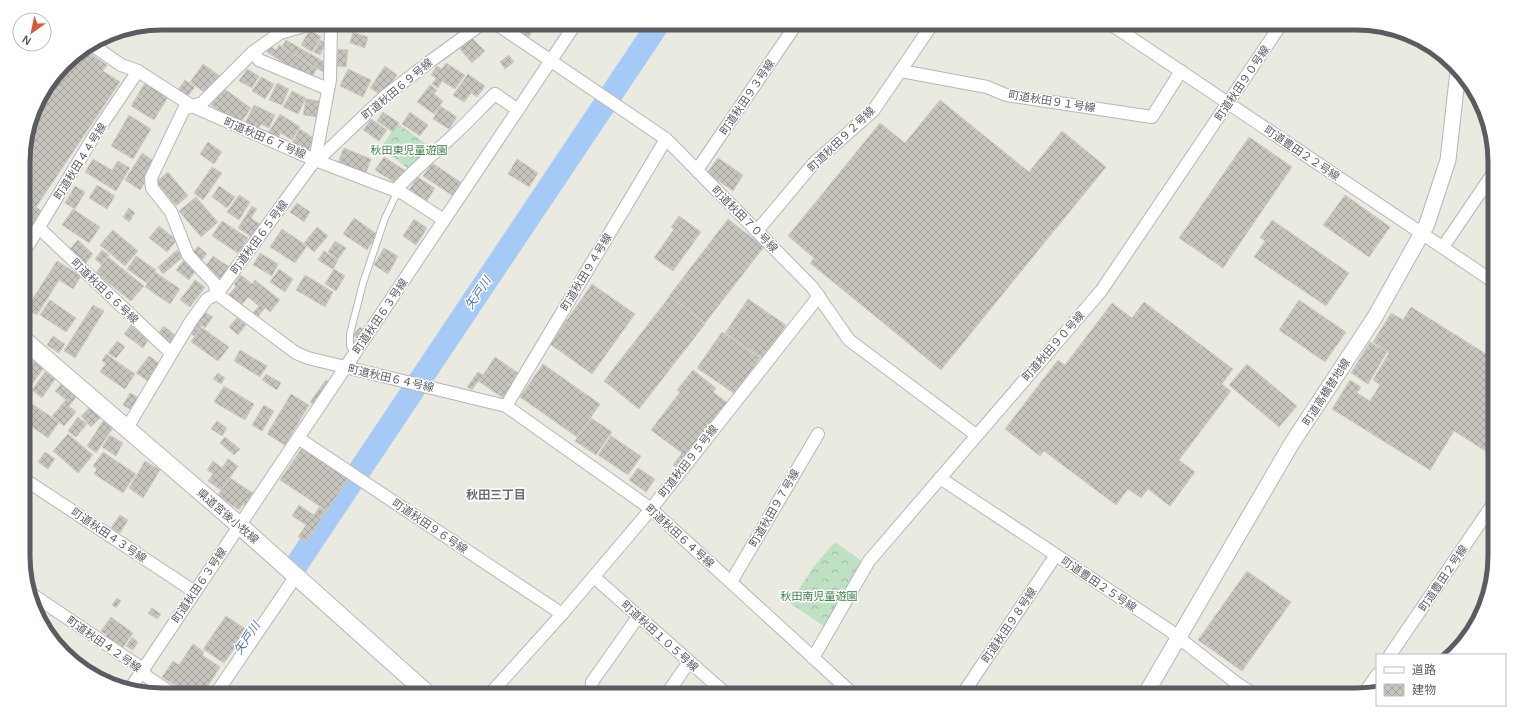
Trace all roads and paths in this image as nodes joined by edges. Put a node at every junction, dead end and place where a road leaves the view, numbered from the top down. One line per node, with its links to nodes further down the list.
1 (290, 30): 11 (street, 町道秋田６４号線)
2 (331, 30): 17 (street, 町道秋田６５号線)
3 (473, 30): 22 (street, 町道秋田６９号線)
4 (506, 30): 12 (street, 町道秋田７０号線)
5 (571, 30): 12 (street, 町道秋田６３号線)
6 (792, 30): 23 (street, 町道秋田９３号線)
7 (928, 30): 14 (street, 町道秋田９２号線)
8 (1120, 30): 15 (street, 町道豊田２２号線)
9 (1277, 30): 18 (street, 町道秋田９０号線)
10 (96, 48): 13 (street, 町道秋田６７号線)
11 (253, 52): 17 (street); 19 (street, 町道秋田６４号線)
12 (551, 60): 20 (street, 町道秋田６３号線); 21 (street, 町道秋田７０号線)
13 (138, 71): 19 (street, 町道秋田６７号線); 27 (street, 町道秋田４４号線)
14 (900, 71): 15 (street, 町道秋田９１号線); 28 (street, 町道秋田９２号線)
15 (1181, 71): 18 (street, 町道豊田２２号線)
16 (1457, 77): 29 (street, 町道高橋替地線)
17 (328, 89): 22 (street, 町道秋田６５号線)
18 (1228, 104): 29 (street, 町道豊田２２号線); 42 (street, 町道秋田９０号線)
19 (192, 106): 22 (street, 町道秋田６７号線); 33 (street, 町道秋田６４号線)
20 (518, 110): 25 (street); 26 (street, 町道秋田６３号線)
21 (666, 139): 23 (street, 町道秋田７０号線); 39 (street, 町道秋田９４号線)
22 (315, 160): 25 (street, 町道秋田６７号線); 33 (street, 町道秋田６５号線)
23 (697, 170): 28 (street, 町道秋田７０号線)
24 (1488, 181): 31 (street)
25 (397, 191): 26 (street, 町道秋田６７号線); 37 (lane)
26 (444, 220): 37 (street, 町道秋田６３号線)
27 (40, 228): 30 (street, 町道秋田４４号線); 36 (street, 町道秋田６６号線)
28 (757, 231): 34 (street, 町道秋田７０号線)
29 (1422, 234): 31 (street, 町道豊田２２号線); 58 (street, 町道高橋替地線)
30 (30, 243)
31 (1443, 247): 32 (street, 町道豊田２２号線)
32 (1488, 278)
33 (217, 294): 36 (street, 町道秋田６５号線); 38 (street, 町道秋田６４号線)
34 (818, 296): 42 (street, 町道秋田７０号線); 46 (street, 町道秋田９５号線)
35 (30, 345): 40 (main road, 県道宮後小牧線)
36 (171, 353): 40 (street, 町道秋田６５号線)
37 (354, 354): 38 (street, 町道秋田６３号線)
38 (345, 367): 39 (street, 町道秋田６４号線); 43 (street, 町道秋田６３号線)
39 (506, 406): 46 (street, 町道秋田６４号線)
40 (127, 428): 48 (main road, 県道宮後小牧線)
41 (818, 434): 52 (street, 町道秋田９７号線)
42 (976, 435): 44 (street, 町道秋田９０号線)
43 (298, 438): 48 (street, 町道秋田６３号線); 56 (street, 町道秋田９６号線)
44 (940, 478): 49 (street, 町道豊田２５号線); 60 (street, 町道秋田９０号線)
45 (30, 483): 53 (street, 町道秋田４３号線)
46 (651, 509): 51 (street, 町道秋田９５号線); 52 (street, 町道秋田６４号線)
47 (1488, 511): 59 (street, 町道豊田２号線)
48 (239, 525): 50 (main road, 県道宮後小牧線); 53 (street, 町道秋田６３号線)
49 (1056, 555): 58 (street, 町道豊田２５号線); 74 (street, 町道秋田９８号線)
50 (296, 576): 67 (street); 68 (main road, 県道宮後小牧線)
51 (594, 577): 56 (street, 町道秋田９５号線); 57 (street, 町道秋田１０５号線)
52 (731, 582): 60 (street, 町道秋田６４号線)
53 (194, 592): 62 (street, 町道秋田６３号線)
54 (37, 599): 62 (street, 町道秋田４２号線)
55 (42, 610): 62 (street)
56 (562, 614): 69 (street, 町道秋田９５号線)
57 (638, 617): 61 (street, 町道秋田１０５号線); 70 (street)
58 (1177, 638): 75 (street, 町道高橋替地線); 76 (street, 町道豊田２５号線)
59 (1391, 654)
60 (813, 658): 73 (street, 町道秋田６４号線)
61 (689, 662): 71 (street); 72 (street, 町道秋田１０５号線)
62 (142, 674): 64 (street, 町道秋田６３号線); 66 (street, 町道秋田４２号線)
63 (1376, 676): 65 (street)
64 (134, 684)
65 (1368, 687)
66 (163, 688)
67 (220, 688)
68 (421, 688)
69 (495, 688)
70 (592, 688)
71 (671, 688)
72 (719, 688)
73 (846, 688)
74 (970, 688)
75 (1149, 688)
76 (1244, 688)

